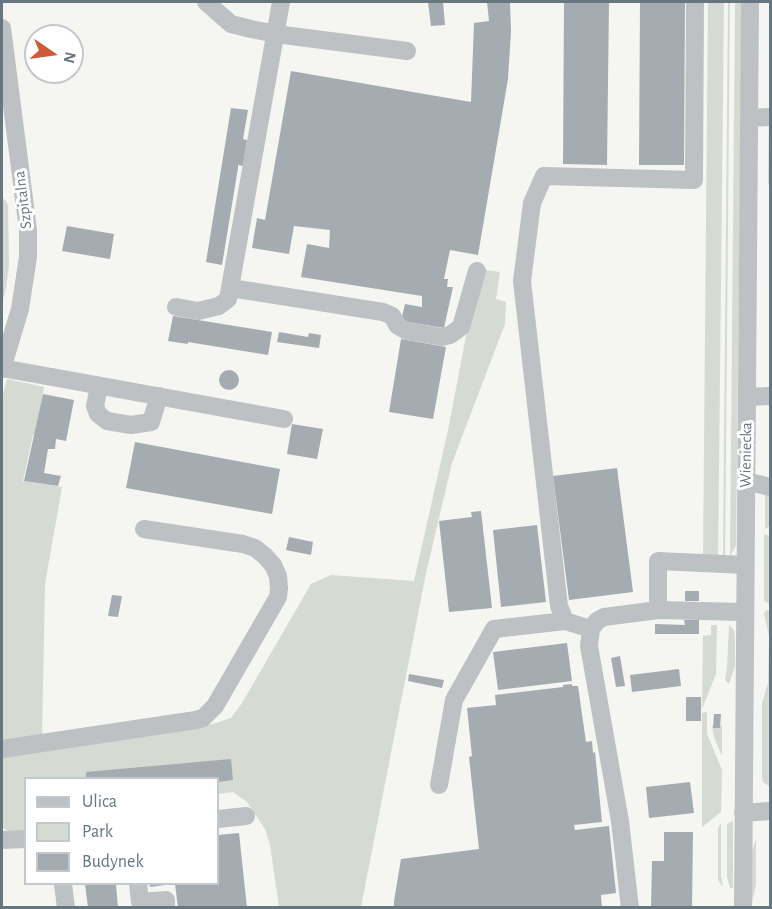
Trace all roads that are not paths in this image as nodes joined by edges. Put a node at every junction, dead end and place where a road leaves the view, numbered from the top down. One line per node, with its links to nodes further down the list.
1 (206, 2): 6 (street)
2 (281, 2): 6 (street)
3 (695, 2): 25 (street)
4 (750, 2): 9 (street, Wieniecka)
5 (2, 28): 13 (street, Szpitalna)
6 (276, 34): 7 (street); 11 (street)
7 (407, 51)
8 (771, 117): 9 (street)
9 (749, 118): 17 (street, Wieniecka)
10 (477, 271): 11 (street)
11 (231, 288): 12 (street)
12 (176, 307)
13 (2, 368): 14 (street)
14 (99, 386): 15 (street); 15 (street)
15 (159, 396): 18 (street)
16 (771, 396): 17 (street)
17 (747, 397): 19 (street, Wieniecka)
18 (284, 418)
19 (746, 481): 20 (street); 22 (street, Wieniecka)
20 (771, 487)
21 (144, 529): 27 (street)
22 (745, 566): 23 (street); 24 (street, Wieniecka)
23 (658, 610): 24 (street); 26 (street)
24 (744, 612): 30 (street, Wieniecka)
25 (565, 621): 26 (street); 28 (street)
26 (591, 628): 39 (street)
27 (2, 748)
28 (440, 785)
29 (771, 811): 30 (street)
30 (743, 813): 40 (street, Wieniecka)
31 (246, 816): 32 (street)
32 (219, 819)
33 (24, 839): 34 (street)
34 (2, 840)
35 (63, 885): 37 (street)
36 (138, 885): 38 (street)
37 (66, 908)
38 (166, 908)
39 (630, 908)
40 (743, 908)

